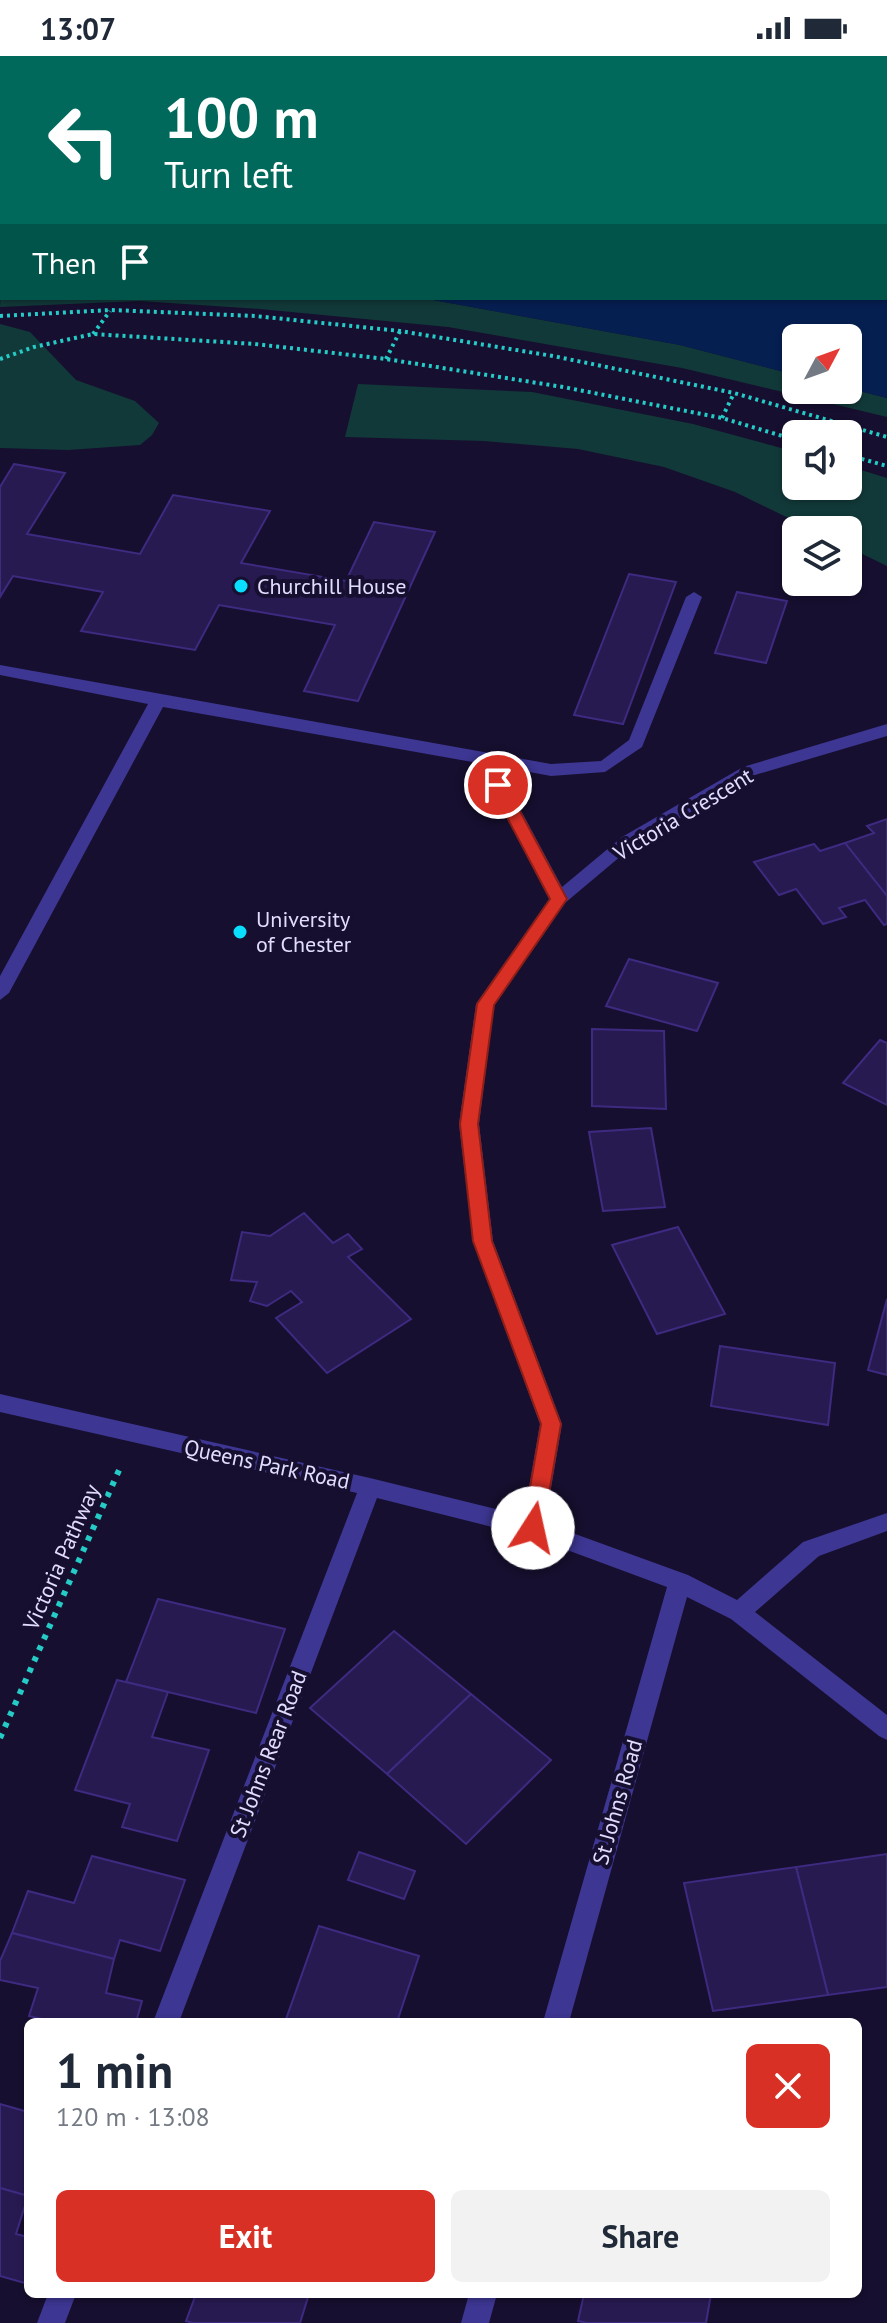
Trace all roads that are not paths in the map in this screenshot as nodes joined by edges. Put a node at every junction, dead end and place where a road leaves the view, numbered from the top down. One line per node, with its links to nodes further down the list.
1 (694, 597): 5 (street)
2 (0, 670): 3 (street)
3 (158, 701): 5 (street); 7 (street)
4 (887, 730): 6 (street, Victoria Crescent)
5 (485, 760): 6 (street)
6 (559, 899): 11 (street, Victoria Crescent)
7 (0, 993)
8 (0, 1403): 9 (street, Queens Park Road)
9 (370, 1487): 11 (street, Queens Park Road); 15 (street, St Johns Rear Road)
10 (887, 1522): 13 (street)
11 (533, 1528): 12 (street)
12 (680, 1582): 13 (street); 16 (street, St Johns Road)
13 (739, 1612): 14 (street)
14 (887, 1729)
15 (168, 2018)
16 (557, 2018)
17 (60, 2298): 19 (street)
18 (482, 2298): 20 (street)
19 (51, 2323)
20 (475, 2323)

